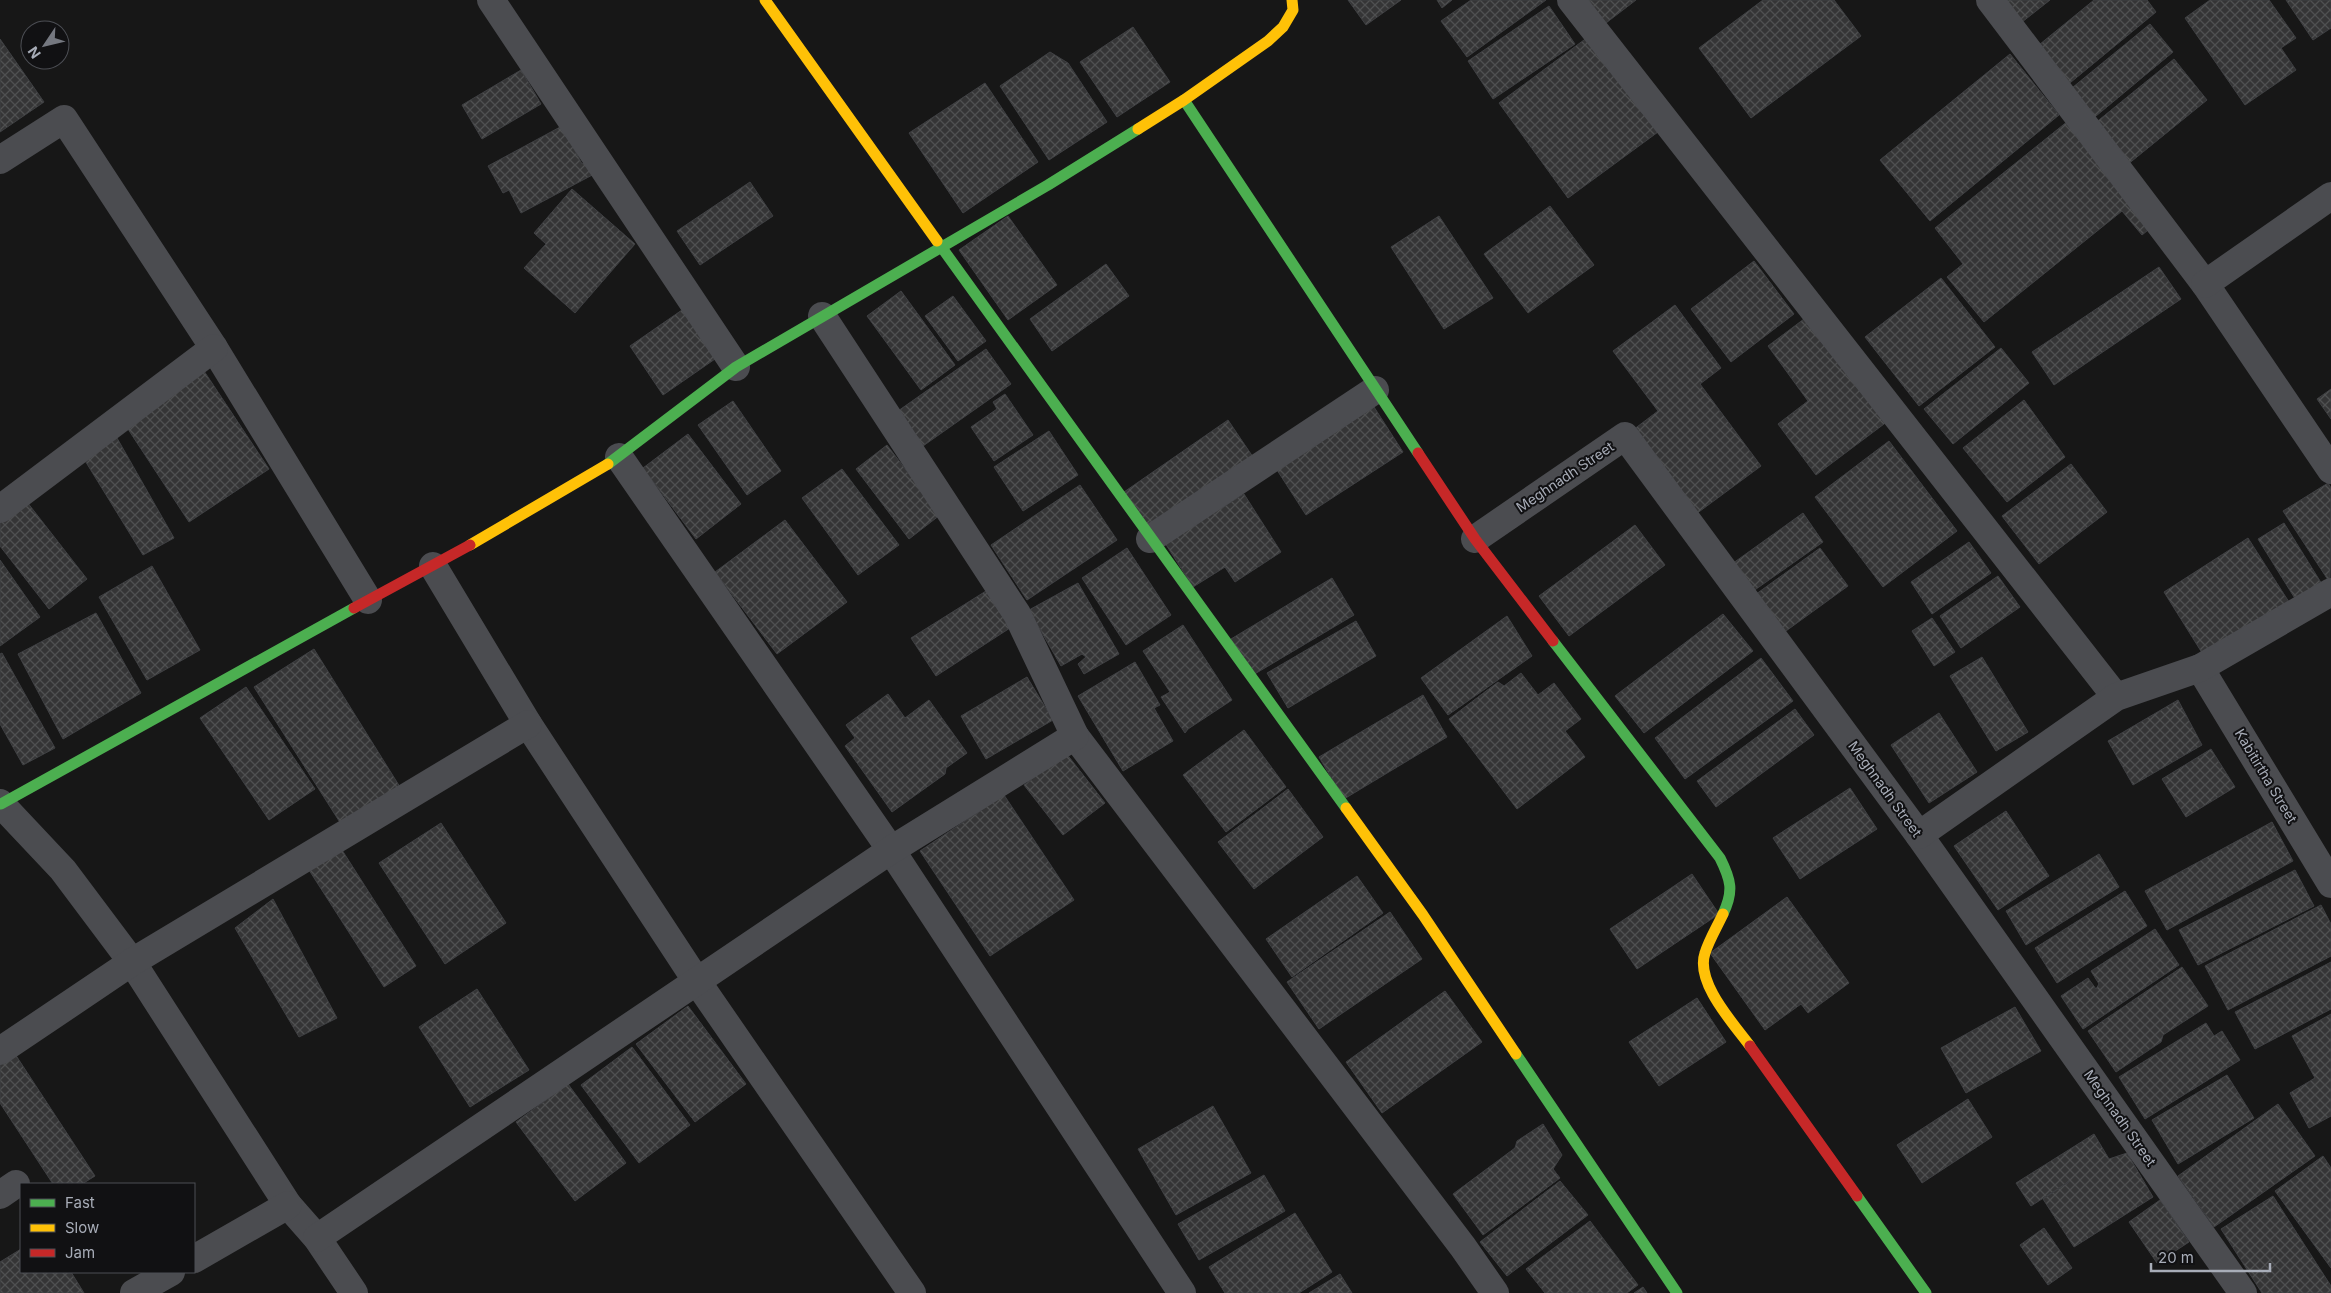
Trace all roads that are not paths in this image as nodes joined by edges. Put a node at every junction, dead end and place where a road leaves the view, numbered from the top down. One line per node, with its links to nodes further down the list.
1 (491, 0): 13 (street)
2 (765, 0): 9 (street)
3 (1572, 0): 24 (street)
4 (1990, 0): 10 (street)
5 (1297, 3): 6 (street)
6 (1184, 100): 9 (street); 14 (street)
7 (0, 160): 12 (street)
8 (2331, 196): 10 (street)
9 (941, 247): 11 (street); 18 (street)
10 (2205, 284): 16 (street)
11 (822, 316): 13 (street); 26 (street)
12 (214, 348): 17 (street); 22 (street)
13 (736, 367): 15 (street)
14 (1376, 390): 18 (street); 19 (street)
15 (619, 456): 20 (street); 29 (street)
16 (2331, 470)
17 (0, 509)
18 (1150, 539): 43 (street)
19 (1475, 539): 28 (street, Meghnadh Street); 44 (street)
20 (433, 566): 22 (street); 25 (street)
21 (2331, 592): 23 (street)
22 (368, 600): 27 (street)
23 (2200, 668): 24 (street); 30 (street, Kabitirtha Street)
24 (2116, 697): 28 (street)
25 (528, 724): 31 (street); 32 (street)
26 (1075, 736): 29 (street); 42 (street)
27 (1, 804): 31 (street)
28 (1919, 835): 45 (street, Meghnadh Street)
29 (890, 850): 32 (street); 41 (street)
30 (2331, 884)
31 (132, 962): 33 (street); 34 (street)
32 (696, 980): 35 (street); 40 (street)
33 (0, 1051)
34 (288, 1205): 35 (street); 36 (street)
35 (317, 1238): 39 (street)
36 (195, 1257)
37 (169, 1273): 38 (street)
38 (134, 1293)
39 (354, 1293)
40 (912, 1293)
41 (1182, 1293)
42 (1495, 1293)
43 (1677, 1293)
44 (1926, 1293)
45 (2243, 1293)

